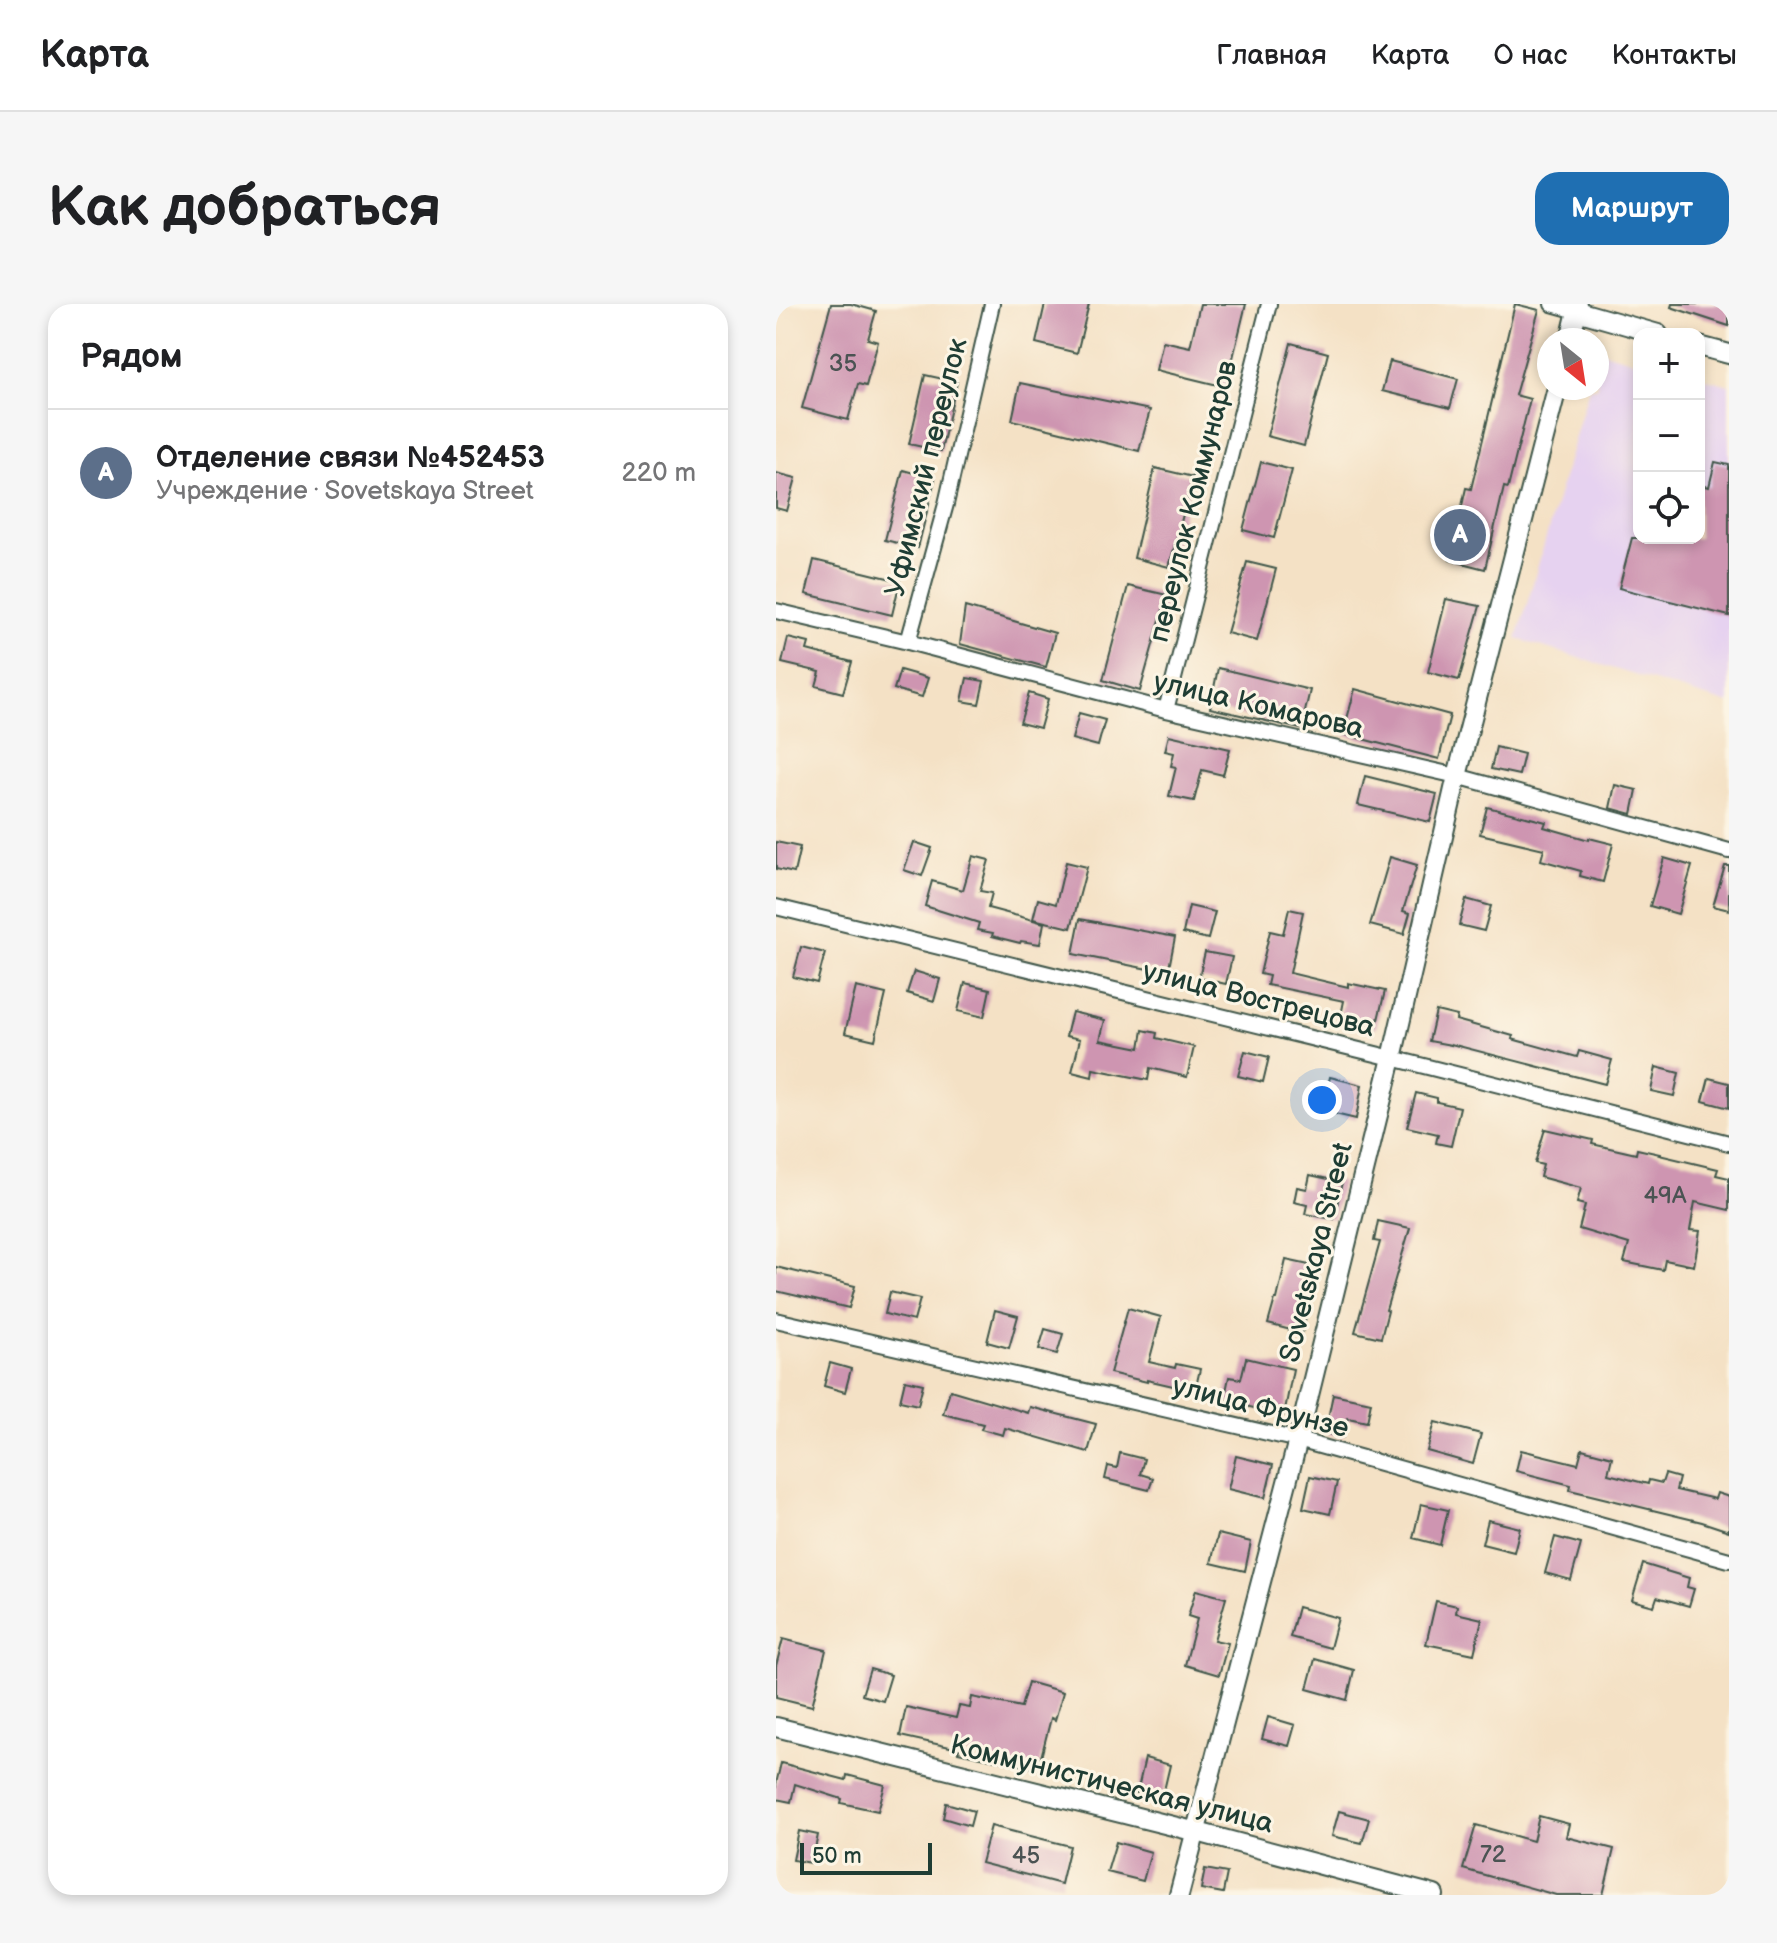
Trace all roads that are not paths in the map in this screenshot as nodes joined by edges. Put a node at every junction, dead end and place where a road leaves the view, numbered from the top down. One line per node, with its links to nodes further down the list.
1 (992, 304): 11 (street, Уфимский переулок)
2 (1269, 304): 12 (street, переулок Коммунаров)
3 (1552, 304): 4 (street)
4 (1578, 308): 5 (street); 6 (street)
5 (1573, 328)
6 (1640, 328)
7 (1705, 348): 8 (street)
8 (1729, 354)
9 (1554, 400): 13 (street, Sovetskaya Street)
10 (776, 611): 11 (street, улица Комарова)
11 (908, 642): 12 (street, улица Комарова)
12 (1166, 710): 13 (street, улица Комарова)
13 (1457, 776): 14 (street, улица Комарова); 16 (street, Sovetskaya Street)
14 (1729, 851)
15 (776, 907): 16 (street, улица Вострецова)
16 (1392, 1058): 17 (street, улица Вострецова); 19 (street, Sovetskaya Street)
17 (1729, 1143)
18 (776, 1320): 19 (street, улица Фрунзе)
19 (1298, 1440): 20 (street, улица Фрунзе); 22 (street, Sovetskaya Street)
20 (1729, 1560)
21 (776, 1727): 22 (street, Коммунистическая улица)
22 (1197, 1832): 23 (street, Sovetskaya Street); 24 (street, Коммунистическая улица)
23 (1179, 1895)
24 (1434, 1895)

